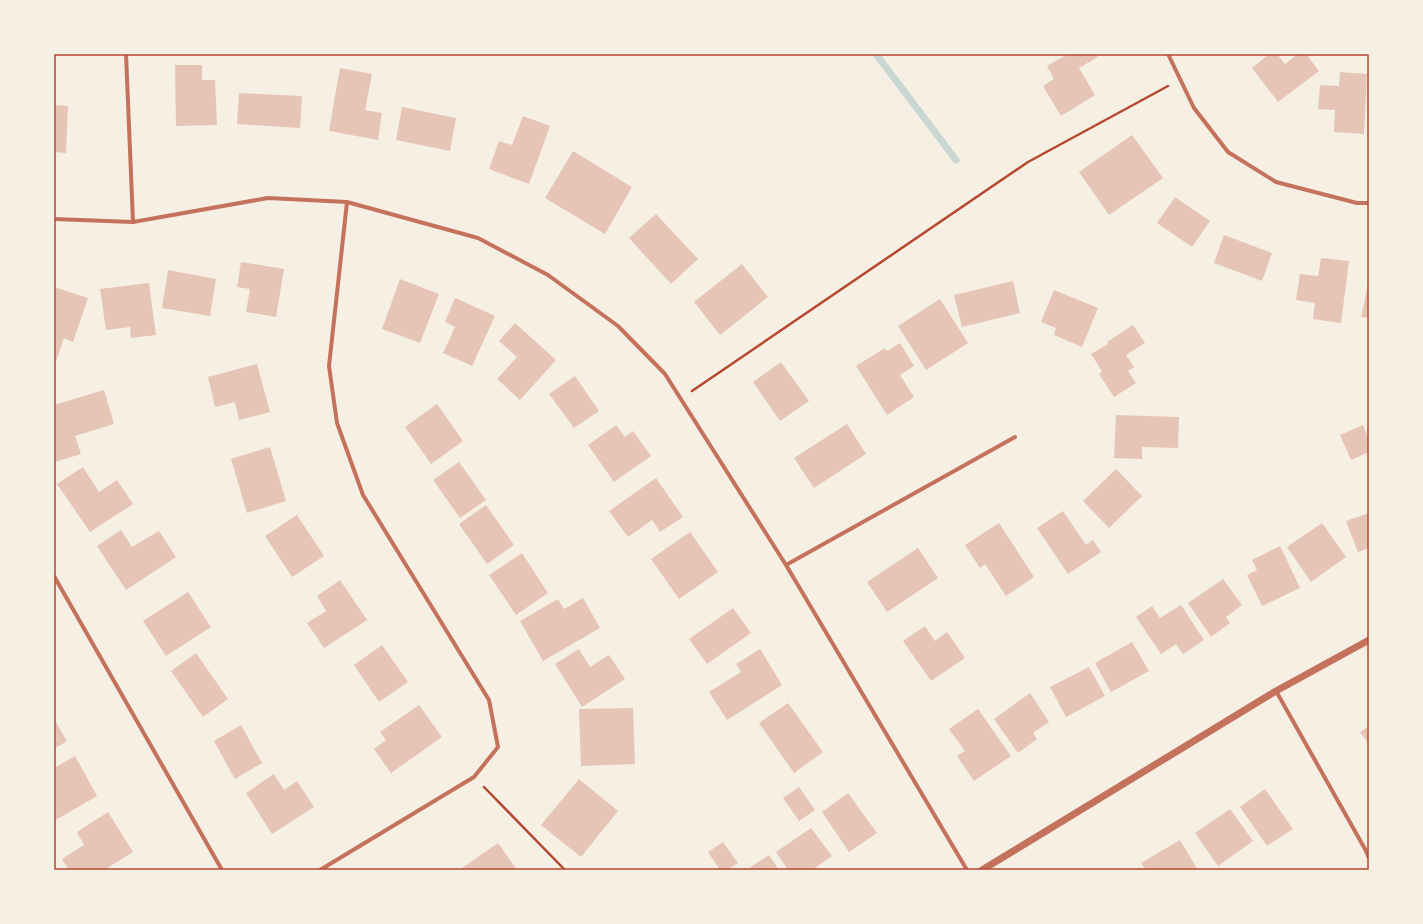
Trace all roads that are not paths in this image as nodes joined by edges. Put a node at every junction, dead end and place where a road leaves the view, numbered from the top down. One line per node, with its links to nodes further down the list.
1 (126, 54): 6 (street)
2 (1168, 54): 4 (street)
3 (347, 202): 6 (street); 8 (street); 14 (street)
4 (1369, 203)
5 (54, 219): 6 (street)
6 (133, 222)
7 (1014, 437): 8 (street)
8 (786, 565): 15 (street)
9 (54, 576): 13 (street)
10 (1369, 640): 11 (street)
11 (1276, 691): 12 (street); 16 (street)
12 (1369, 858)
13 (222, 870)
14 (320, 870)
15 (967, 870)
16 (982, 870)

